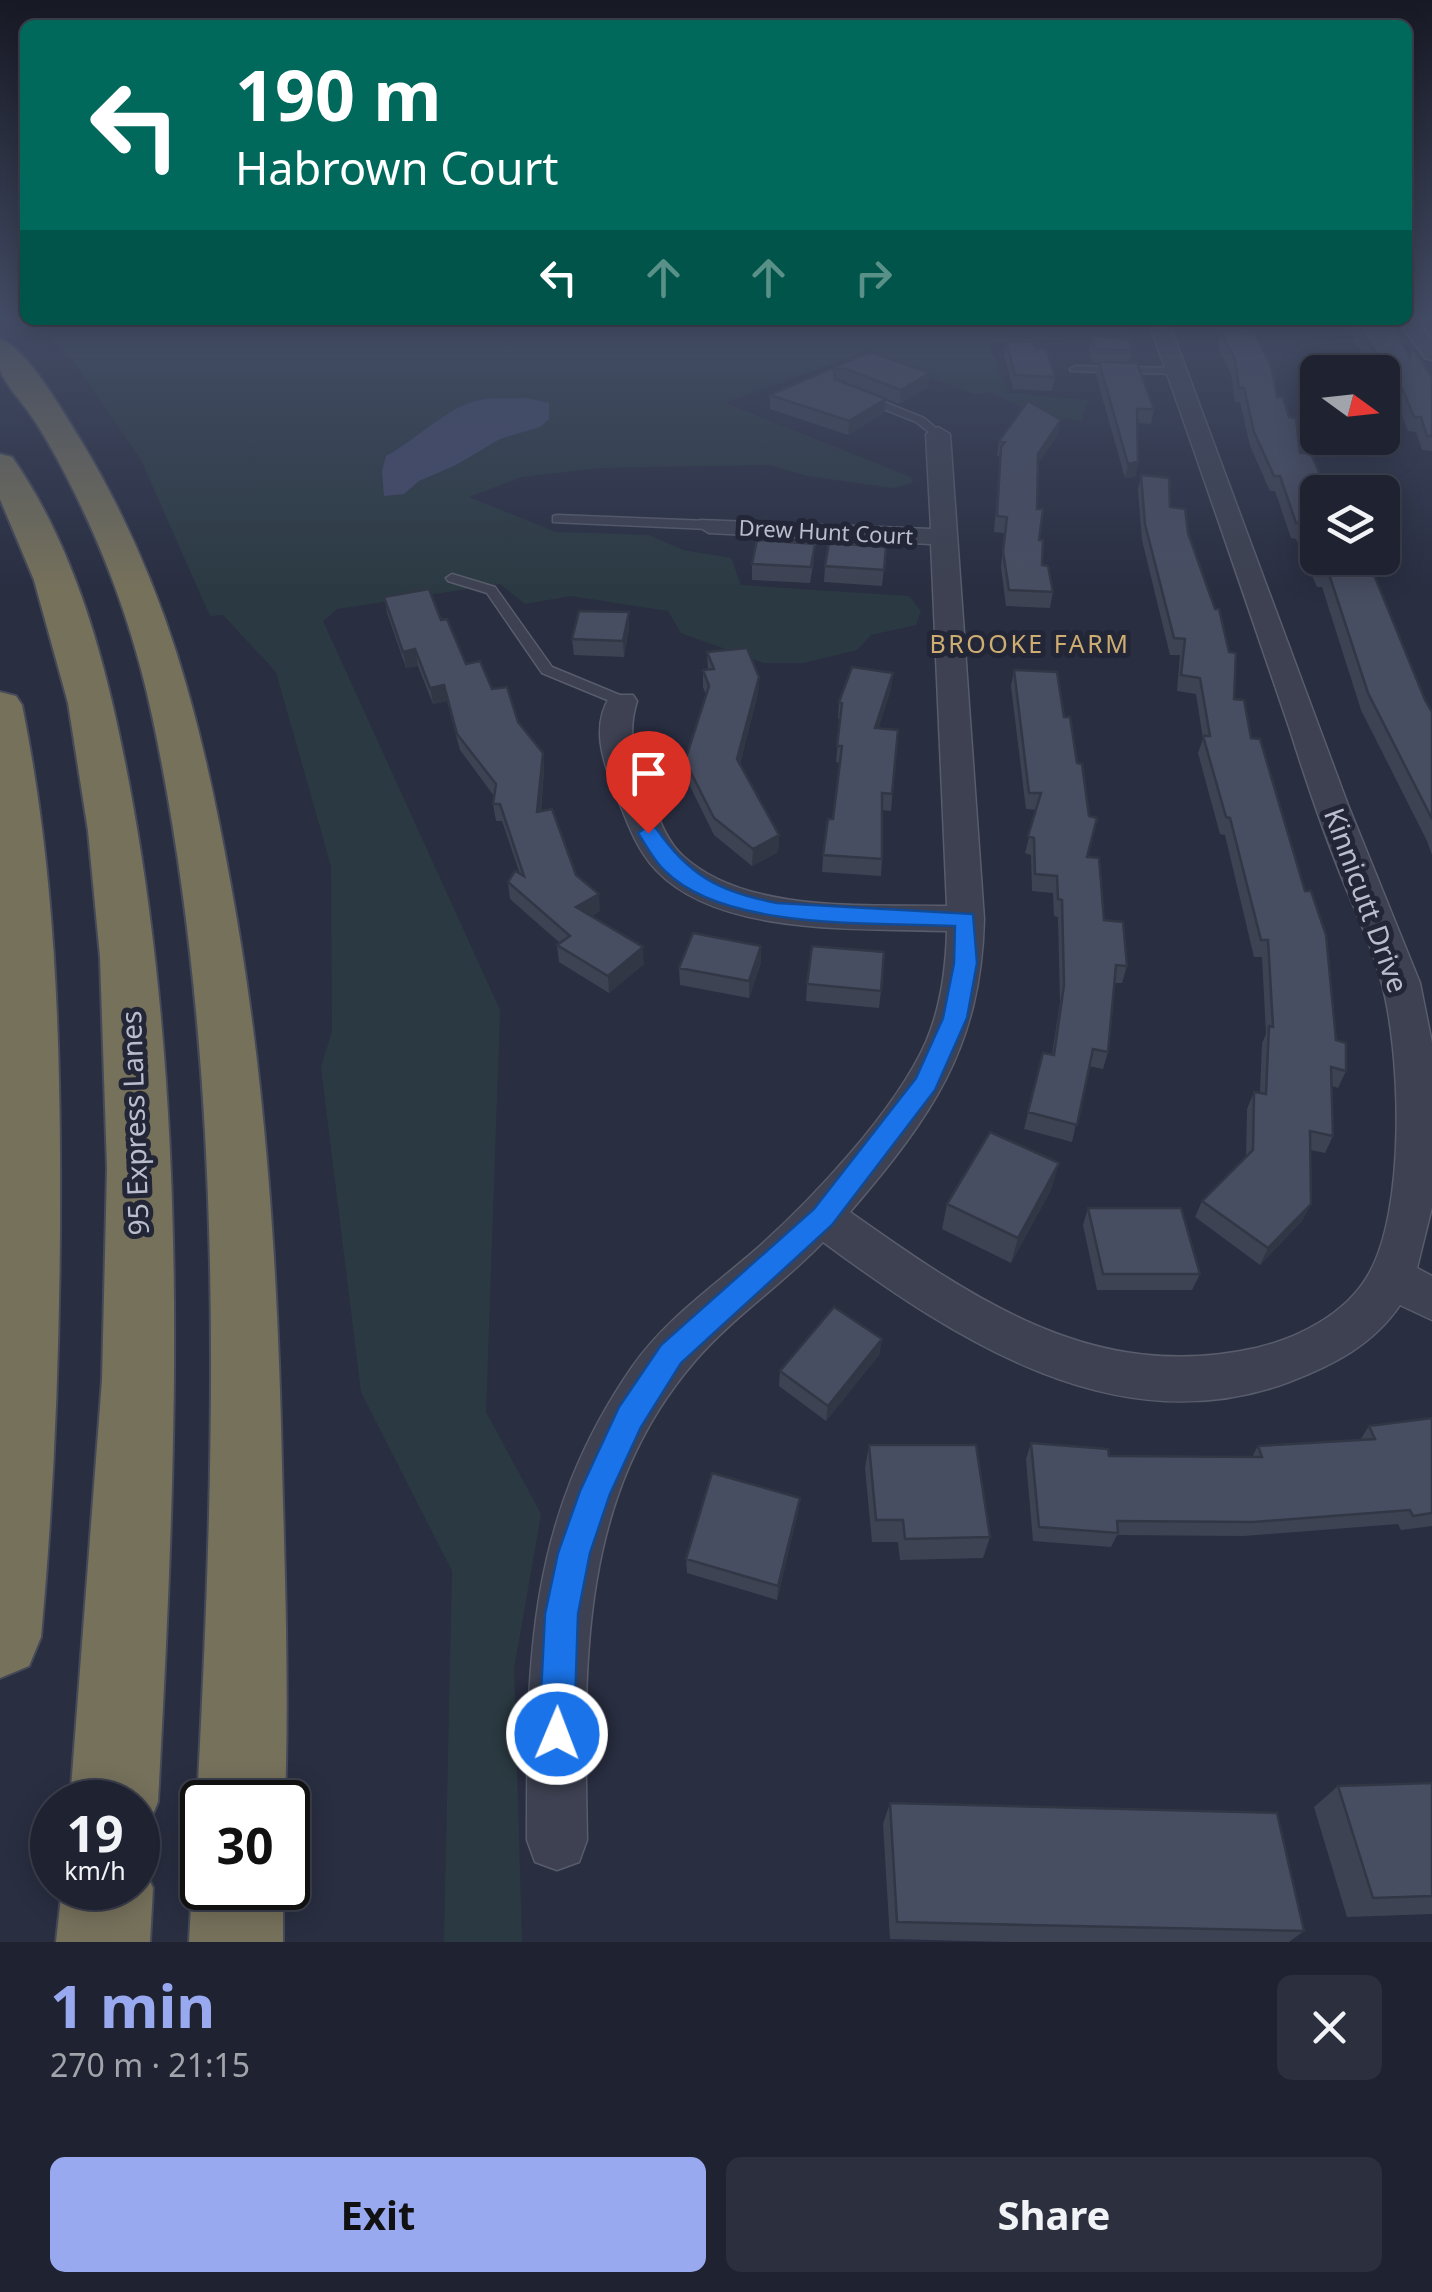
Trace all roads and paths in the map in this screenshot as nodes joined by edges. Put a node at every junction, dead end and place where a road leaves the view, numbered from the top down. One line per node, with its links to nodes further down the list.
1 (44, 409): 18 (highway)
2 (892, 409): 4 (lane)
3 (1190, 409): 14 (street, Kinnicutt Drive)
4 (938, 434): 8 (street)
5 (0, 464): 17 (highway, 95 Express Lanes)
6 (557, 519): 7 (lane)
7 (709, 525): 8 (street, Drew Hunt Court)
8 (943, 536): 12 (street)
9 (452, 578): 10 (lane)
10 (622, 701): 12 (street)
11 (0, 705): 16 (highway)
12 (966, 919): 13 (street)
13 (823, 1217): 14 (street, Kinnicutt Drive); 19 (street)
14 (1392, 1277): 15 (street)
15 (1432, 1300)
16 (0, 1637)
17 (115, 1780)
18 (241, 1780)
19 (557, 1840)
20 (105, 1910): 22 (highway)
21 (237, 1910): 23 (highway)
22 (103, 1942)
23 (236, 1942)

